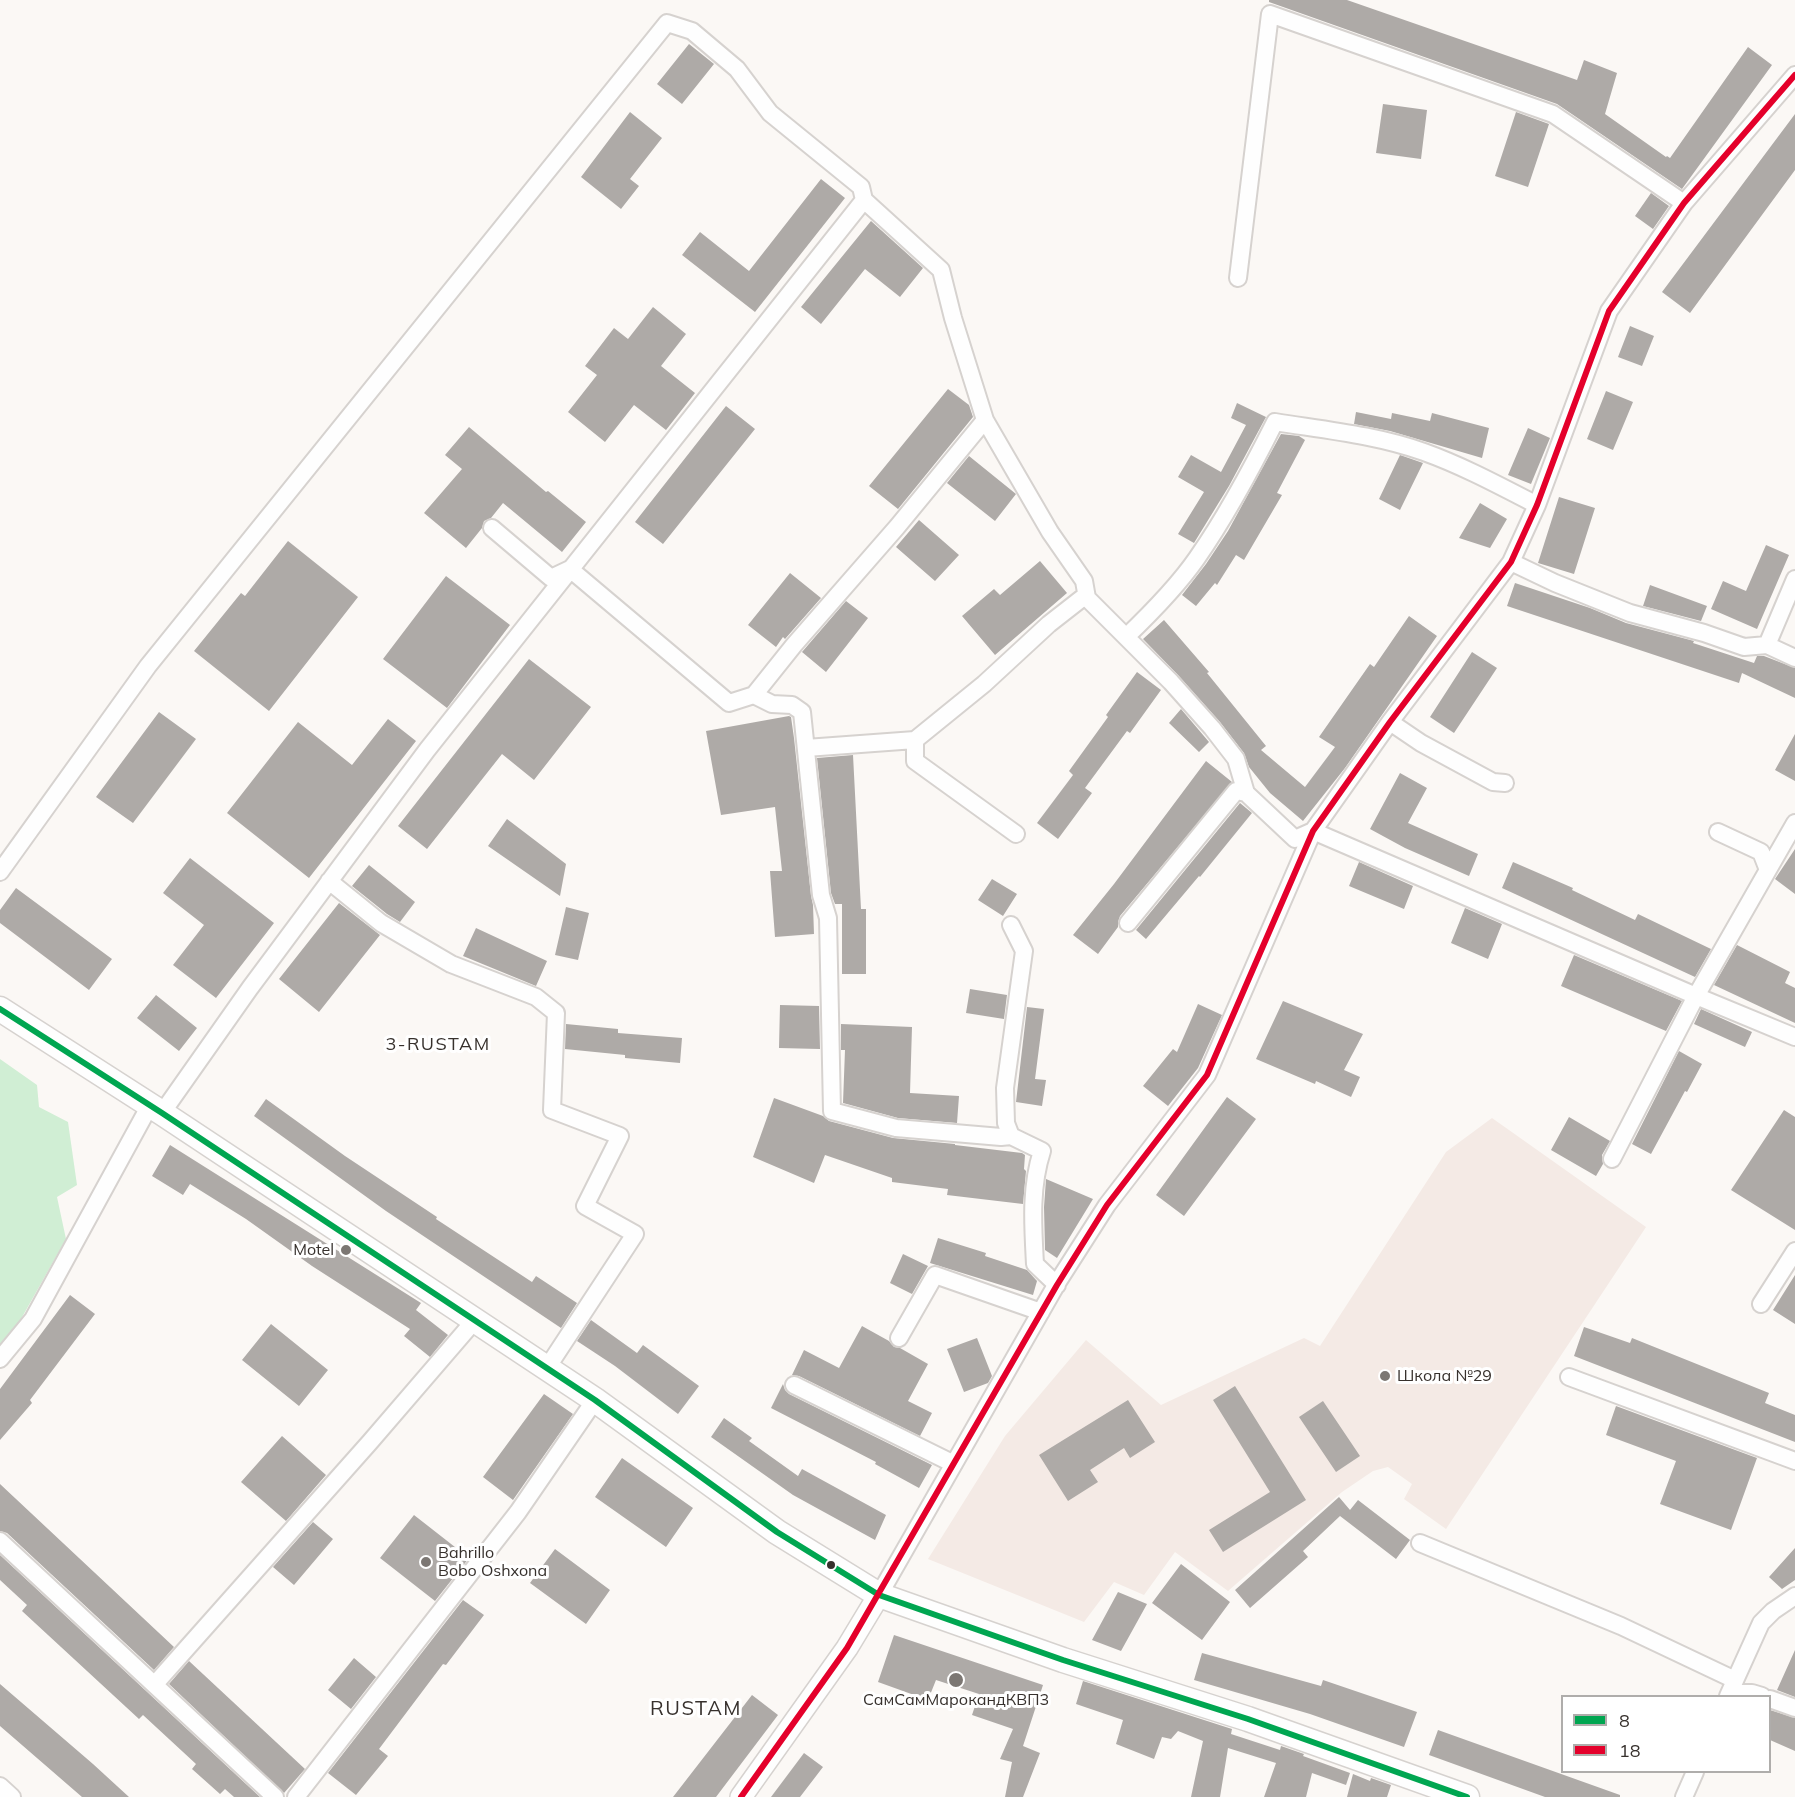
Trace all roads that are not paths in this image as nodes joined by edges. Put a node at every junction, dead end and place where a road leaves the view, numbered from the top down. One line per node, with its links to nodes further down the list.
1 (1795, 75): 3 (street)
2 (864, 200): 5 (street); 9 (street); 26 (street)
3 (1684, 203): 4 (street); 6 (street)
4 (1238, 278)
5 (985, 420): 11 (street); 15 (street)
6 (1537, 505): 8 (street); 12 (street)
7 (492, 528): 9 (street)
8 (1511, 562): 13 (street); 16 (street)
9 (570, 569): 15 (street); 27 (street)
10 (1795, 579): 13 (street)
11 (1087, 598): 12 (street); 17 (street)
12 (1126, 637): 20 (street)
13 (1767, 645): 14 (street)
14 (1795, 658)
15 (754, 695): 18 (street)
16 (1390, 722): 19 (street); 22 (street)
17 (915, 740): 18 (street); 24 (street)
18 (806, 748): 34 (street)
19 (1505, 783)
20 (1246, 794): 22 (street); 28 (street)
21 (1795, 823): 25 (street)
22 (1313, 831): 30 (street); 37 (street)
23 (1718, 832): 25 (street)
24 (1016, 834)
25 (1768, 870): 30 (street)
26 (0, 872)
27 (329, 881): 33 (street); 43 (street)
28 (1128, 923)
29 (1011, 925): 34 (street)
30 (1696, 996): 32 (street); 35 (street)
31 (0, 1009): 33 (main road)
32 (1795, 1037)
33 (156, 1109): 40 (main road); 42 (street)
34 (1011, 1136): 37 (street)
35 (1612, 1159)
36 (1795, 1251): 38 (street)
37 (1057, 1285): 39 (street)
38 (1761, 1304)
39 (1041, 1312): 41 (street); 48 (street)
40 (475, 1320): 43 (main road); 53 (street)
41 (899, 1338)
42 (0, 1359)
43 (547, 1368): 46 (main road)
44 (1569, 1377): 47 (street)
45 (794, 1385): 48 (street)
46 (596, 1400): 51 (main road); 62 (street)
47 (1795, 1461)
48 (954, 1464): 51 (street)
49 (0, 1541): 53 (street)
50 (1420, 1543): 54 (street)
51 (879, 1594): 63 (street); 64 (main road)
52 (1795, 1596): 54 (street)
53 (154, 1684): 61 (street)
54 (1731, 1690): 55 (street)
55 (1759, 1695)
56 (1771, 1699): 57 (street)
57 (1795, 1708)
58 (1695, 1773): 65 (street)
59 (0, 1786): 60 (street)
60 (12, 1797)
61 (275, 1797)
62 (296, 1797)
63 (741, 1797)
64 (1467, 1797)
65 (1684, 1797)

